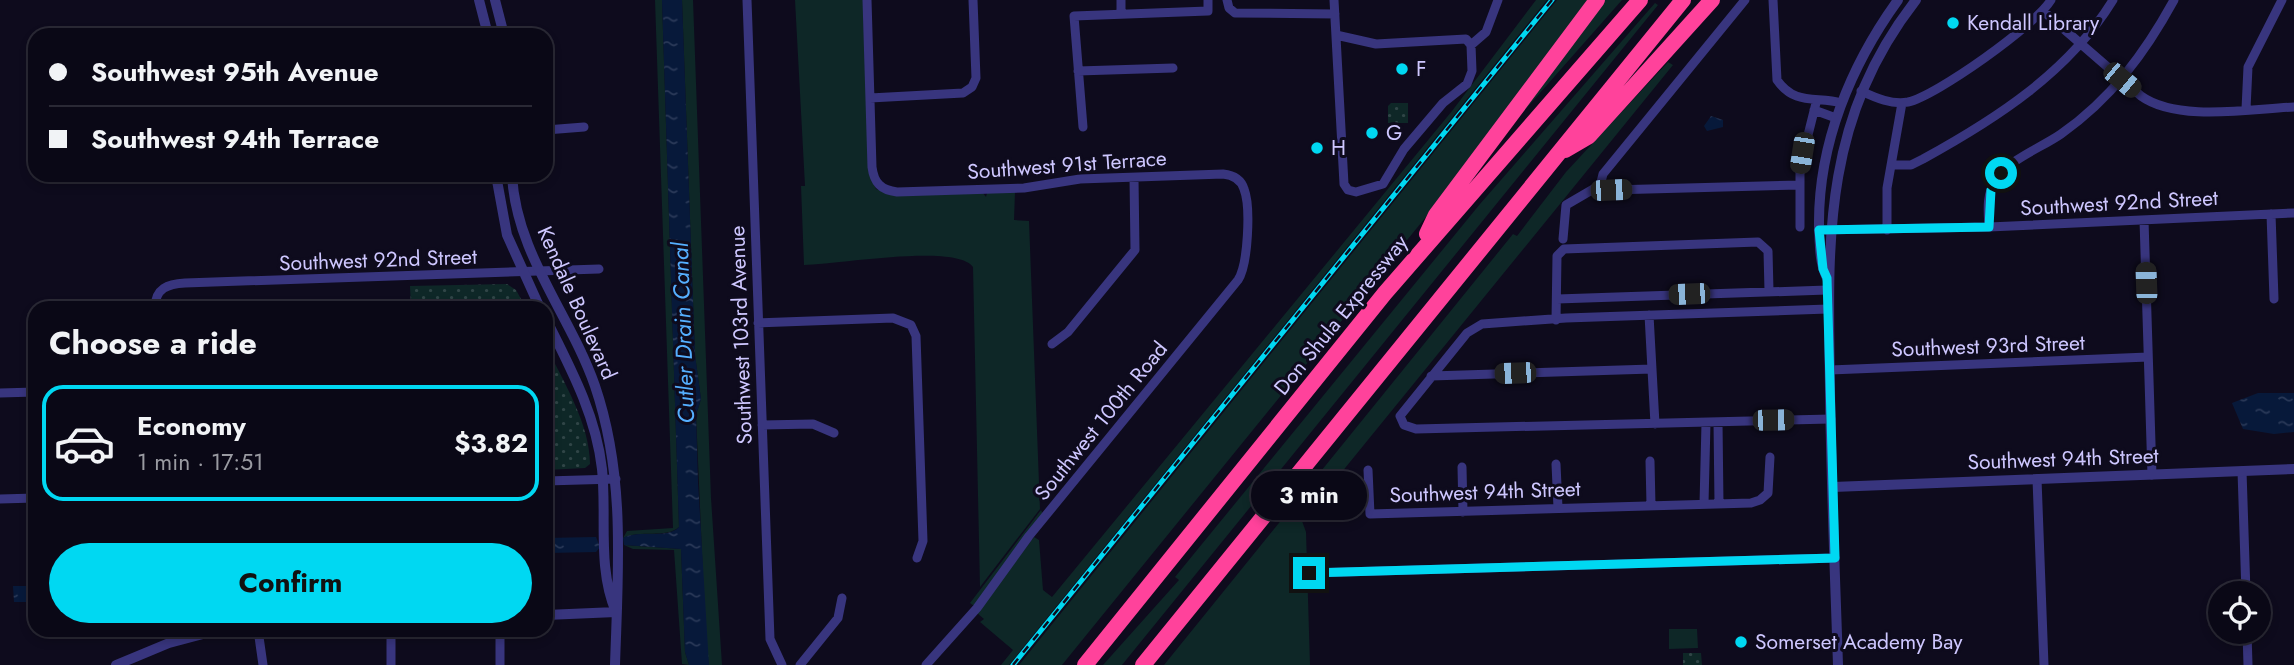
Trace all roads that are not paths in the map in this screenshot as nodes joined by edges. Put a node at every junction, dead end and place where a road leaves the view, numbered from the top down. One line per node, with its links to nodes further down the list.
1 (479, 0): 26 (street)
2 (495, 0): 27 (street)
3 (747, 0): 76 (street, Southwest 103rd Avenue)
4 (867, 0): 36 (street)
5 (973, 0): 36 (street)
6 (1121, 0): 24 (street)
7 (1208, 0): 24 (street)
8 (1227, 0): 25 (street)
9 (1334, 0): 25 (street)
10 (1498, 0): 29 (street)
11 (1597, 0): 63 (highway)
12 (1640, 0): 63 (highway, Don Shula Expressway)
13 (1683, 0): 46 (highway)
14 (1712, 0): 46 (highway)
15 (1745, 0): 52 (street)
16 (1773, 0): 39 (street)
17 (1898, 0): 34 (street)
18 (1916, 0): 35 (street)
19 (2051, 0): 23 (street)
20 (2113, 0): 30 (street)
21 (2174, 0): 33 (street)
22 (2283, 0): 41 (street)
23 (2043, 11): 30 (street); 38 (street)
24 (1121, 14): 32 (street)
25 (1335, 14): 28 (street)
26 (486, 28)
27 (502, 28)
28 (1336, 34): 29 (street); 29 (street)
29 (1471, 45)
30 (2081, 46): 33 (street); 47 (street)
31 (1173, 68): 32 (street)
32 (1078, 71): 44 (street)
33 (2122, 80): 41 (street); 58 (street)
34 (1848, 86): 35 (street); 37 (street)
35 (1861, 91): 38 (street); 61 (street)
36 (870, 98): 48 (street, Southwest 91st Terrace)
37 (1841, 103): 39 (street); 42 (street)
38 (1902, 103): 47 (street)
39 (1815, 106): 42 (street); 53 (street)
40 (2294, 107): 41 (street)
41 (2246, 109)
42 (1836, 118): 59 (street)
43 (584, 127): 45 (street)
44 (1083, 127)
45 (553, 129)
46 (1554, 156): 132 (highway)
47 (1891, 165): 60 (street)
48 (1134, 177): 49 (street, Southwest 91st Terrace); 78 (street)
49 (1238, 180): 130 (street, Southwest 100th Road)
50 (497, 182): 65 (street, Kendale Boulevard)
51 (513, 182): 66 (street, Kendale Boulevard)
52 (1602, 184): 53 (street); 62 (street)
53 (1799, 185): 57 (street)
54 (2294, 213): 55 (street, Southwest 92nd Street)
55 (2271, 214): 56 (street, Southwest 92nd Street); 70 (street)
56 (2144, 220): 58 (street, Southwest 92nd Street); 79 (street)
57 (1800, 227)
58 (1989, 227): 60 (street, Southwest 92nd Street)
59 (1819, 230): 61 (street, Southwest 92nd Street); 67 (street)
60 (1887, 230): 61 (street, Southwest 92nd Street)
61 (1832, 231): 67 (street)
62 (1563, 239)
63 (1419, 252): 131 (highway, Don Shula Expressway)
64 (599, 269): 66 (street, Southwest 92nd Street)
65 (523, 273): 66 (street, Southwest 92nd Street); 71 (street, Southwest 92nd Street); 72 (street, Kendale Boulevard)
66 (540, 273): 100 (street, Kendale Boulevard)
67 (1827, 284): 68 (street); 73 (street)
68 (1769, 291): 69 (street); 69 (street)
69 (1557, 299): 75 (street)
70 (2274, 299)
71 (157, 301)
72 (537, 301)
73 (1828, 309): 74 (street); 81 (street)
74 (1649, 315): 75 (street); 80 (street)
75 (1556, 316): 82 (street)
76 (758, 323): 89 (street, Southwest 103rd Avenue); 111 (street)
77 (553, 334): 99 (street, Kendale Boulevard)
78 (1052, 344)
79 (2148, 357): 81 (street, Southwest 93rd Street); 98 (street)
80 (1652, 369): 82 (street); 88 (street)
81 (1830, 370): 85 (street)
82 (1432, 376): 88 (street)
83 (28, 392): 84 (street)
84 (0, 393)
85 (1831, 419): 86 (street); 103 (street)
86 (1718, 422): 87 (street); 107 (street)
87 (1706, 423): 88 (street); 106 (street)
88 (1655, 424)
89 (762, 425): 90 (street); 128 (street, Southwest 103rd Avenue)
90 (834, 433)
91 (1770, 457): 107 (street, Southwest 94th Street)
92 (1650, 461): 108 (street)
93 (1556, 464): 109 (street)
94 (1462, 467): 110 (street)
95 (2294, 469): 97 (street, Southwest 94th Street)
96 (1368, 470): 110 (street, Southwest 94th Street)
97 (2242, 471): 98 (street, Southwest 94th Street); 114 (street)
98 (2152, 475): 101 (street, Southwest 94th Street)
99 (603, 479): 100 (street); 102 (street); 116 (street, Kendale Boulevard)
100 (616, 479): 116 (street, Kendale Boulevard)
101 (2038, 479): 103 (street, Southwest 94th Street); 134 (street)
102 (553, 481)
103 (1833, 487): 112 (street)
104 (28, 498): 105 (street)
105 (0, 499)
106 (1704, 504): 107 (street, Southwest 94th Street); 108 (street, Southwest 94th Street)
107 (1719, 504)
108 (1651, 505): 109 (street, Southwest 94th Street)
109 (1558, 508): 110 (street, Southwest 94th Street)
110 (1463, 512)
111 (917, 558)
112 (1835, 558): 113 (street); 133 (street)
113 (1309, 573)
114 (2246, 581)
115 (842, 598): 129 (street)
116 (615, 612): 117 (street); 127 (street, Kendale Boulevard)
117 (553, 615)
118 (192, 637): 123 (street)
119 (259, 637): 124 (street)
120 (391, 637): 125 (street)
121 (500, 637): 126 (street)
122 (2247, 644): 135 (street)
123 (116, 665)
124 (263, 665)
125 (391, 665)
126 (500, 665)
127 (615, 665)
128 (782, 665)
129 (800, 665)
130 (926, 665)
131 (1085, 665)
132 (1143, 665)
133 (1838, 665)
134 (2044, 665)
135 (2248, 665)

